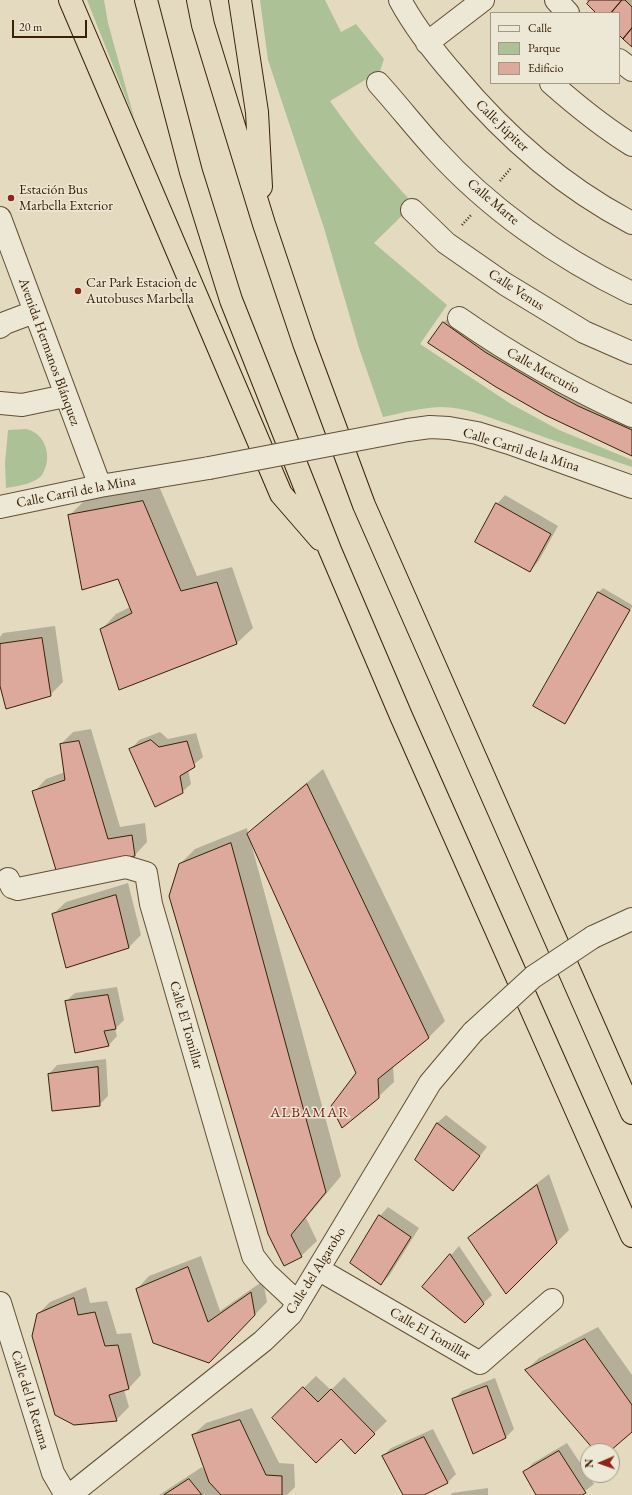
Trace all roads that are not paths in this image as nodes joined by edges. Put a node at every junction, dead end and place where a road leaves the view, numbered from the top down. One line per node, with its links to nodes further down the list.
1 (70, 0): 30 (highway)
2 (146, 0): 30 (highway)
3 (198, 0): 18 (highway)
4 (240, 0): 18 (highway)
5 (400, 0): 9 (street, Calle Júpiter)
6 (556, 0): 8 (street)
7 (484, 4): 9 (street)
8 (567, 12)
9 (427, 43): 17 (street, Calle Júpiter)
10 (620, 61): 11 (street)
11 (632, 70)
12 (378, 83): 19 (street, Calle Marte)
13 (552, 84): 14 (street)
14 (632, 145)
15 (412, 210): 23 (street, Calle Venus)
16 (0, 218): 20 (street, Avenida Hermanos Blánquez)
17 (632, 223)
18 (264, 224): 33 (highway)
19 (632, 293)
20 (34, 312): 22 (street); 24 (street, Avenida Hermanos Blánquez)
21 (459, 318): 26 (street, Calle Mercurio)
22 (0, 327)
23 (632, 353)
24 (65, 396): 25 (street); 27 (street, Avenida Hermanos Blánquez)
25 (0, 403)
26 (632, 416)
27 (100, 486): 28 (street, Calle Carril de la Mina, bridge); 29 (street, Calle Carril de la Mina)
28 (632, 486)
29 (0, 507)
30 (330, 550): 34 (highway)
31 (8, 879): 37 (street, Calle El Tomillar)
32 (632, 918): 35 (street, Calle del Algarobo, bridge)
33 (632, 1113)
34 (632, 1236)
35 (318, 1269): 36 (street, Calle El Tomillar); 37 (street, Calle del Algarobo)
36 (552, 1300)
37 (297, 1302): 40 (street, Calle del Algarobo)
38 (0, 1303): 39 (street, Calle del la Retama)
39 (66, 1495)
40 (70, 1495)

